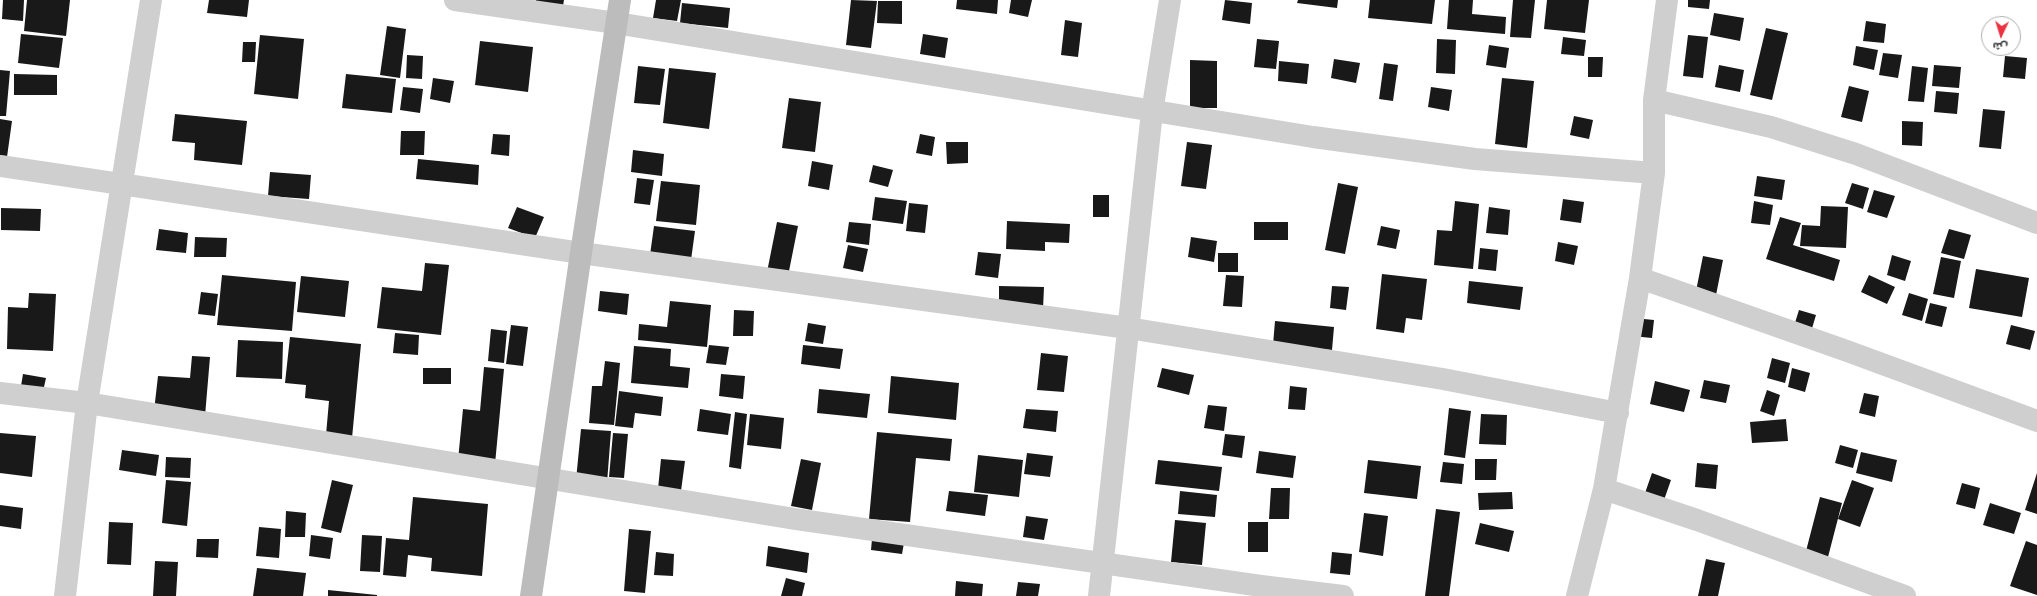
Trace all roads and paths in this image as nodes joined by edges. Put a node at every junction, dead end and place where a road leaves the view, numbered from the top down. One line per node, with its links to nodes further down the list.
1 (150, 0): 11 (street)
2 (455, 0): 6 (street)
3 (620, 0): 6 (street)
4 (1170, 0): 8 (street)
5 (1667, 0): 7 (street)
6 (616, 23): 8 (street); 13 (street)
7 (1654, 100): 10 (street); 12 (street)
8 (1152, 112): 10 (street); 15 (street)
9 (0, 166): 11 (street)
10 (1654, 173): 14 (street)
11 (121, 184): 13 (street); 17 (street)
12 (2037, 223)
13 (581, 253): 15 (street); 20 (street)
14 (1640, 278): 18 (street); 19 (street)
15 (1128, 328): 18 (street); 22 (street)
16 (0, 393): 17 (street)
17 (87, 403): 20 (street); 23 (street)
18 (1618, 413): 21 (street)
19 (2037, 421)
20 (548, 477): 22 (street); 24 (street)
21 (1604, 489): 27 (street); 28 (street)
22 (1103, 564): 25 (street); 26 (street)
23 (66, 596)
24 (531, 596)
25 (1099, 596)
26 (1343, 596)
27 (1577, 596)
28 (1905, 596)

